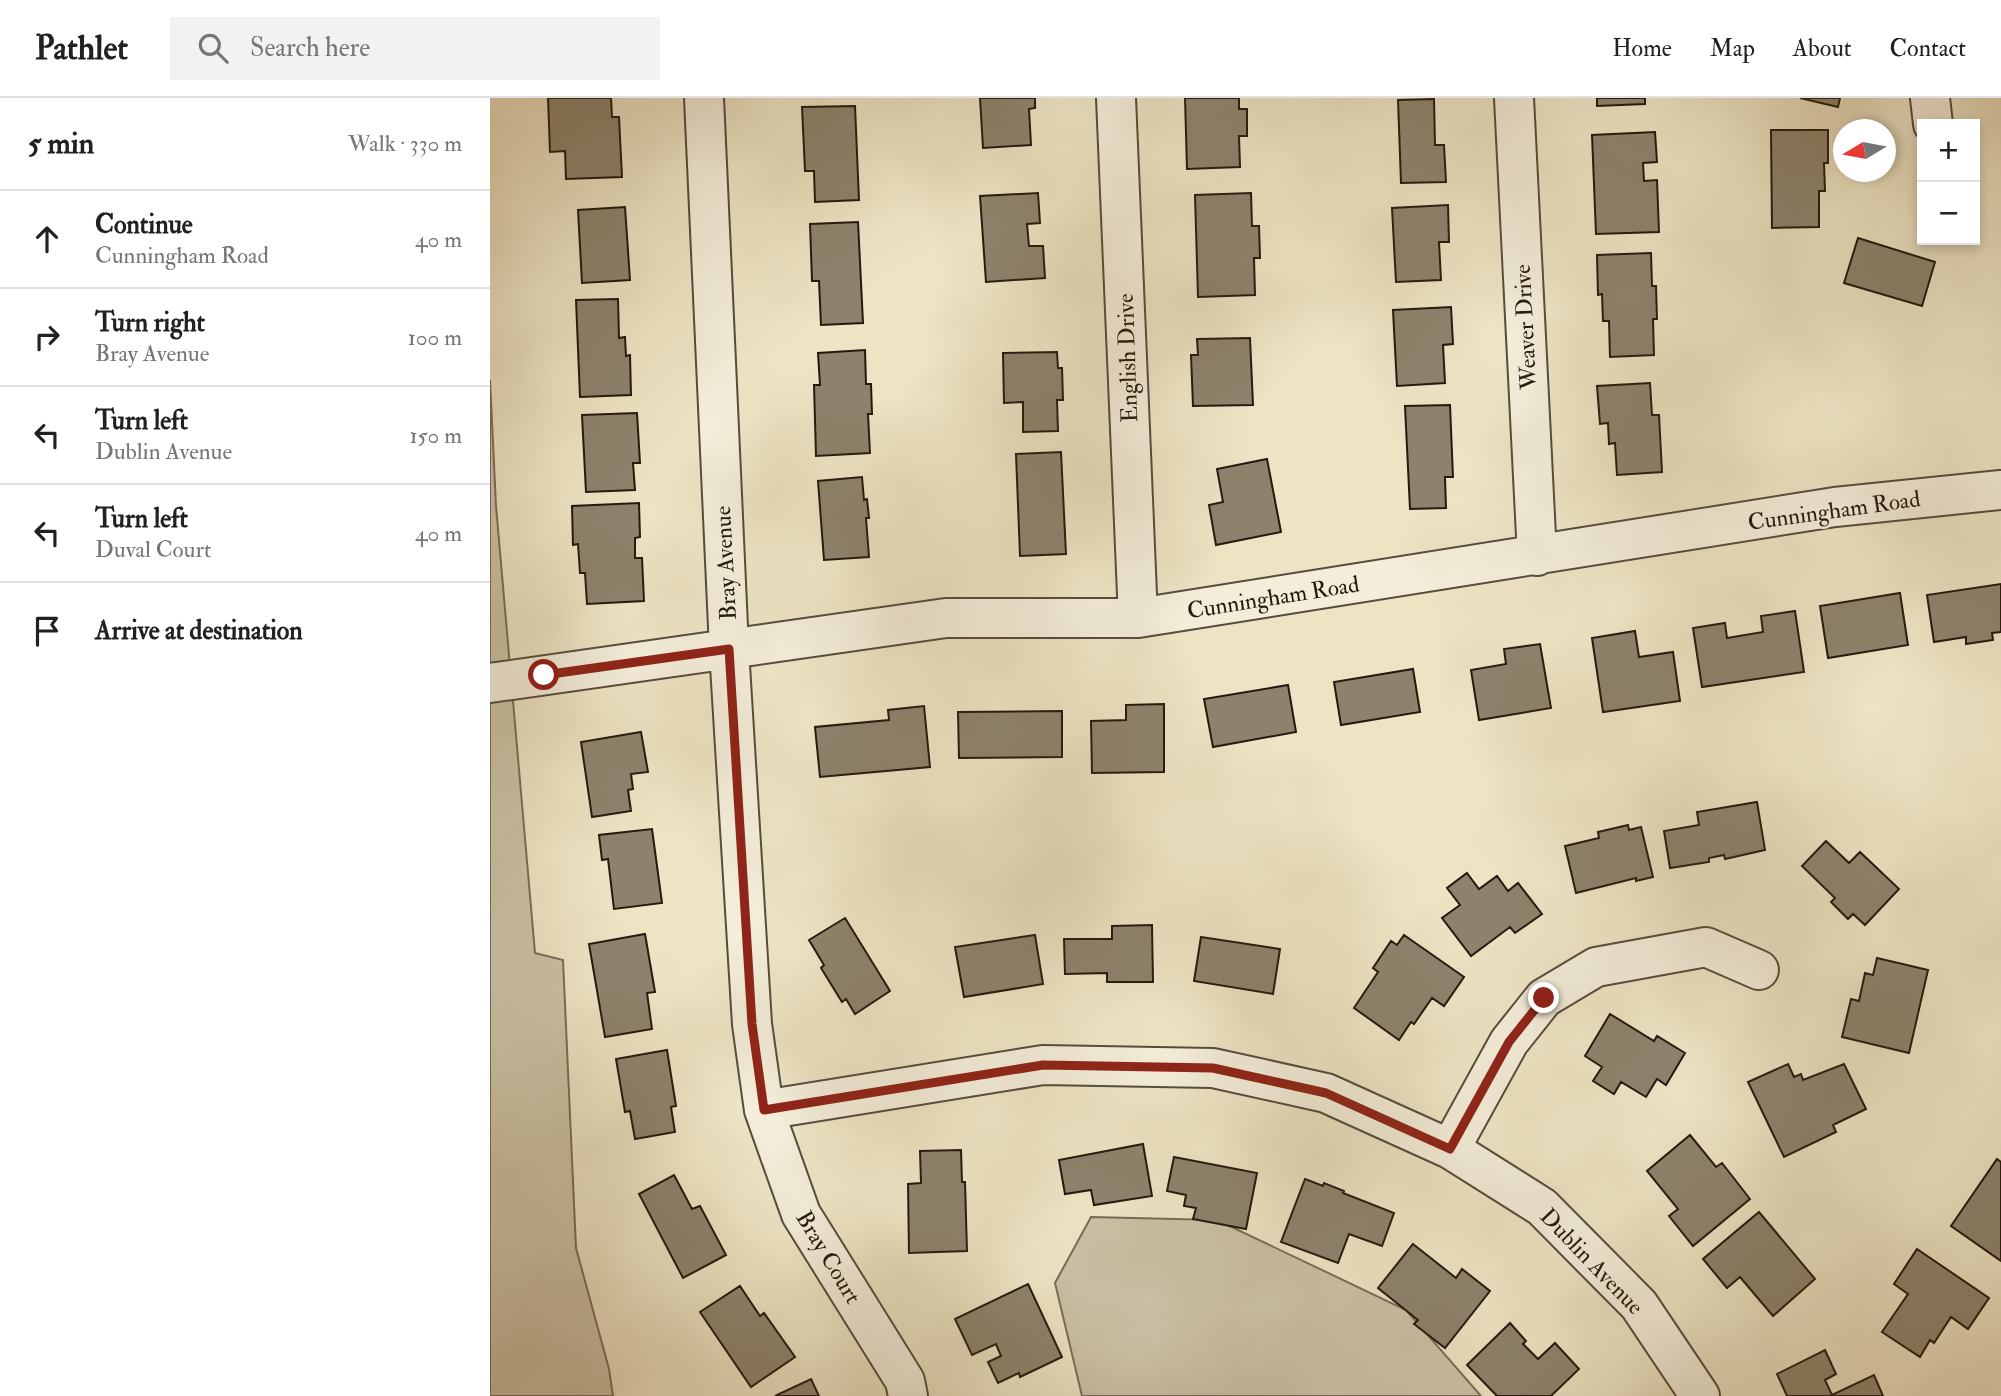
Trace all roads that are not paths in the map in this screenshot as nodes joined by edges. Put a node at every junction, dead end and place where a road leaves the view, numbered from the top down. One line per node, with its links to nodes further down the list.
1 (704, 98): 9 (street, Bray Avenue)
2 (1116, 98): 8 (street, English Drive)
3 (1514, 98): 7 (street, Weaver Drive)
4 (1930, 98): 5 (street)
5 (1932, 119)
6 (2001, 490): 7 (street, Cunningham Road)
7 (1537, 556): 8 (street, Cunningham Road)
8 (1138, 618): 9 (street, Cunningham Road)
9 (729, 649): 10 (street, Cunningham Road); 12 (street, Bray Avenue)
10 (490, 683)
11 (1759, 970): 13 (street)
12 (764, 1110): 13 (street, Dublin Avenue); 14 (street, Bray Court)
13 (1450, 1149): 15 (street, Dublin Avenue)
14 (908, 1396)
15 (1700, 1396)

